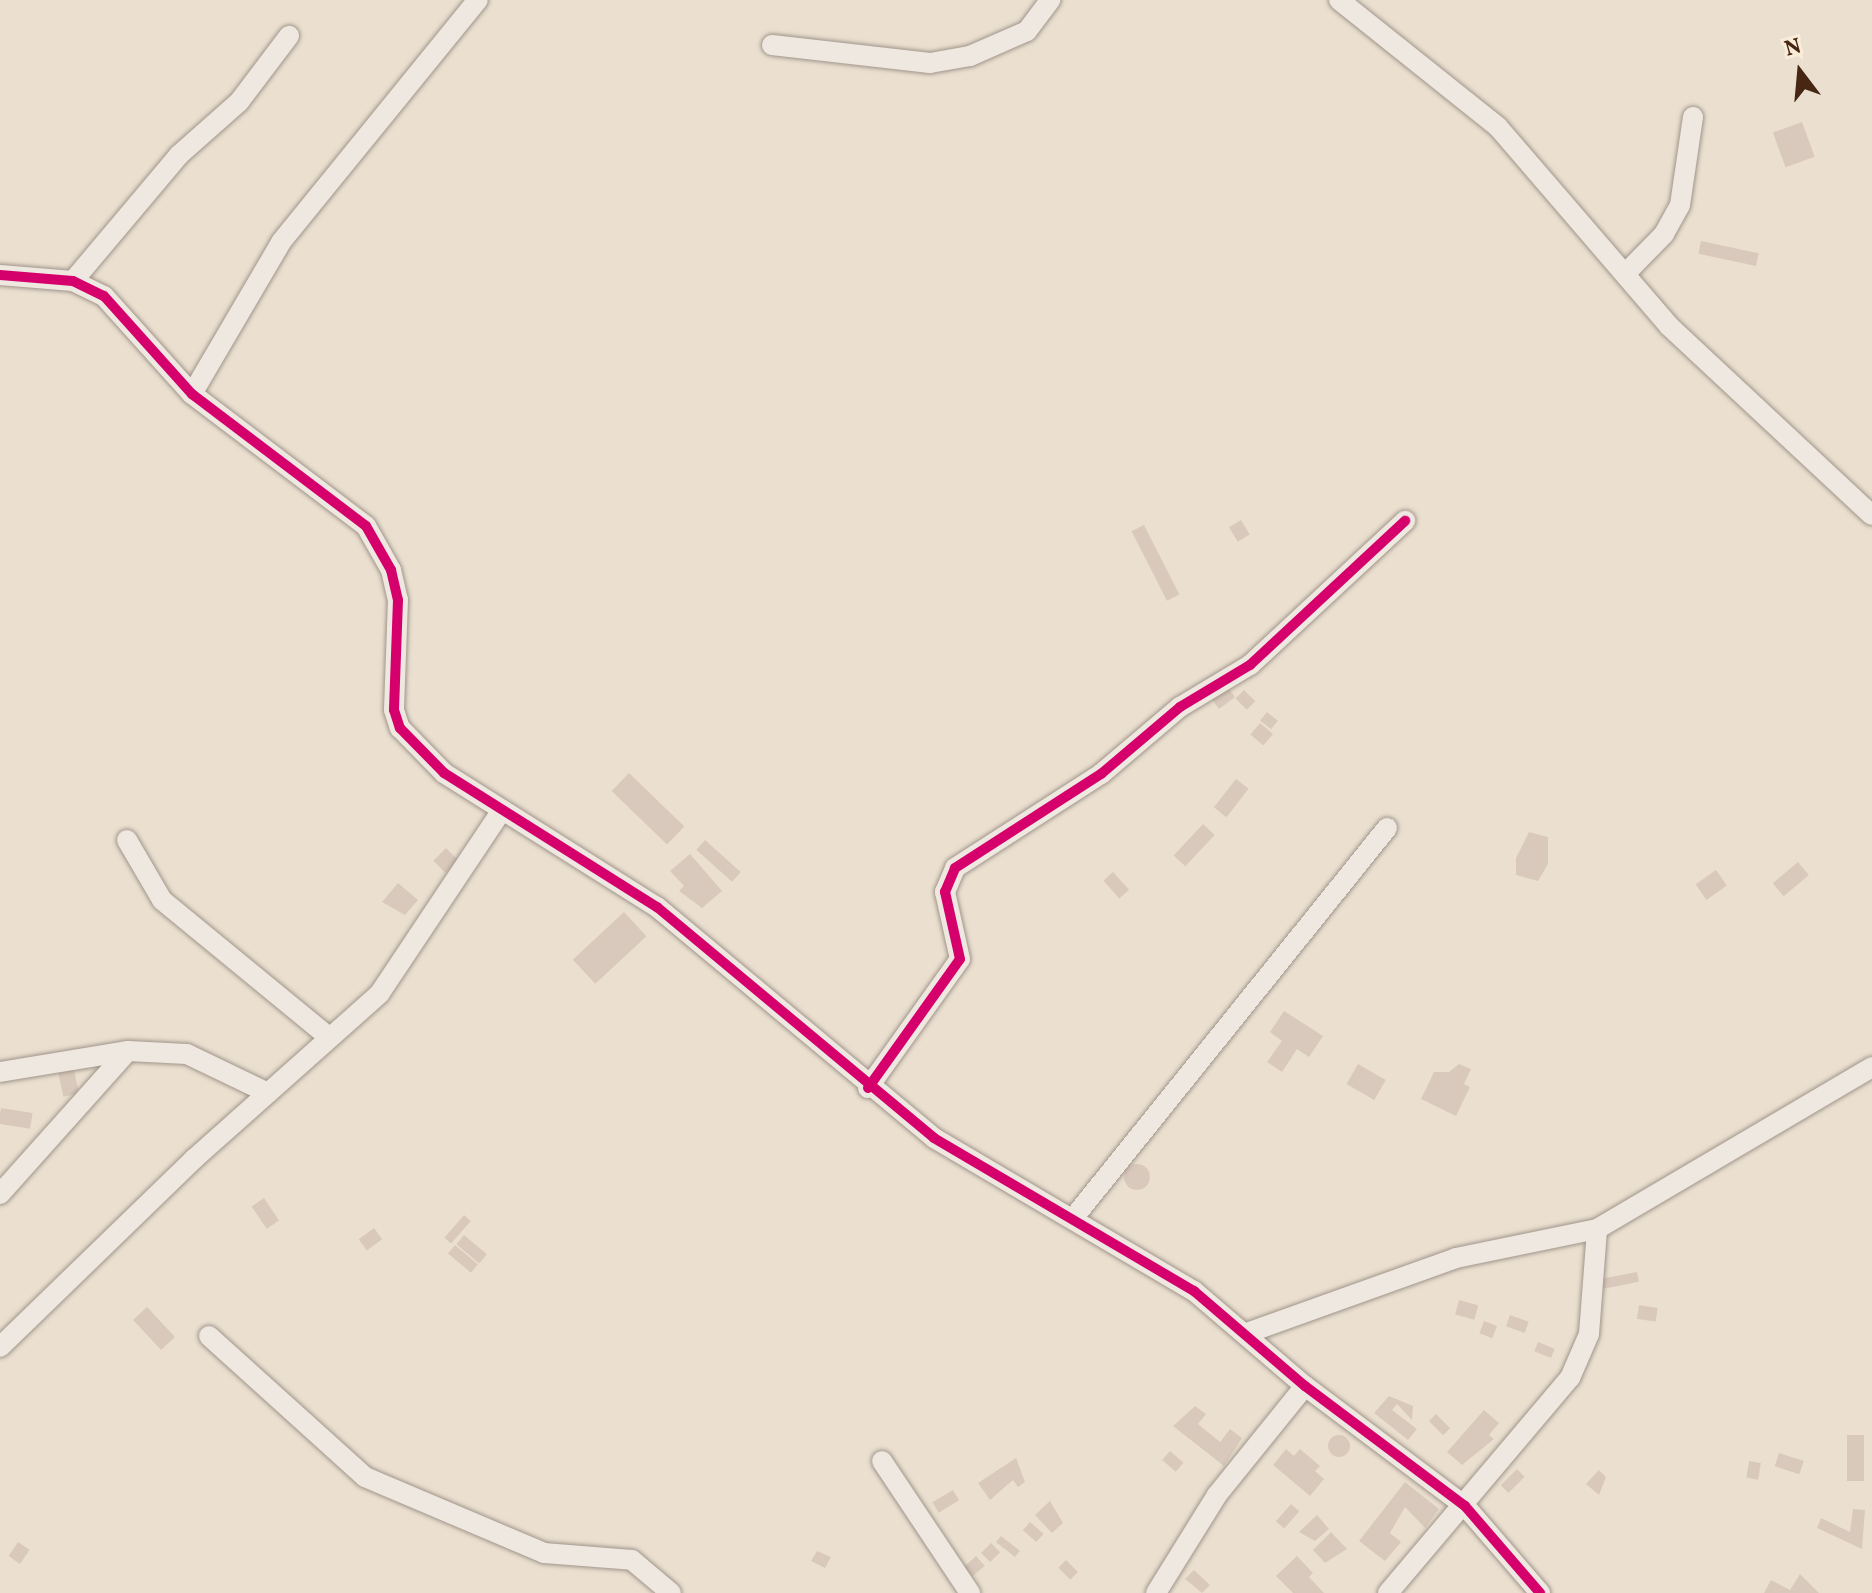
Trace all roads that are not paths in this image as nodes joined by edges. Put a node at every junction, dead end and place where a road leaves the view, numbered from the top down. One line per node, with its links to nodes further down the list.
1 (478, 0): 10 (street)
2 (1050, 0): 5 (street)
3 (1339, 0): 7 (street)
4 (289, 36): 9 (street)
5 (772, 45)
6 (1693, 117): 7 (street)
7 (1625, 274): 11 (street)
8 (0, 275): 9 (street)
9 (73, 281): 10 (street)
10 (192, 394): 13 (street)
11 (1872, 515)
12 (1405, 521): 20 (street)
13 (500, 813): 16 (street); 20 (street)
14 (1387, 828): 23 (street)
15 (127, 840): 16 (street)
16 (329, 1037): 21 (street)
17 (128, 1051): 19 (street); 21 (street); 22 (street)
18 (1872, 1067): 24 (street)
19 (0, 1072)
20 (868, 1088): 23 (street)
21 (268, 1093): 27 (street)
22 (0, 1194)
23 (1075, 1216): 25 (street)
24 (1597, 1229): 25 (street); 30 (street)
25 (1247, 1333): 28 (street)
26 (209, 1336): 31 (street)
27 (0, 1347)
28 (1305, 1386): 30 (street); 33 (street)
29 (882, 1461): 32 (street)
30 (1465, 1506): 34 (street); 35 (street)
31 (671, 1593)
32 (970, 1593)
33 (1156, 1593)
34 (1388, 1593)
35 (1540, 1593)

